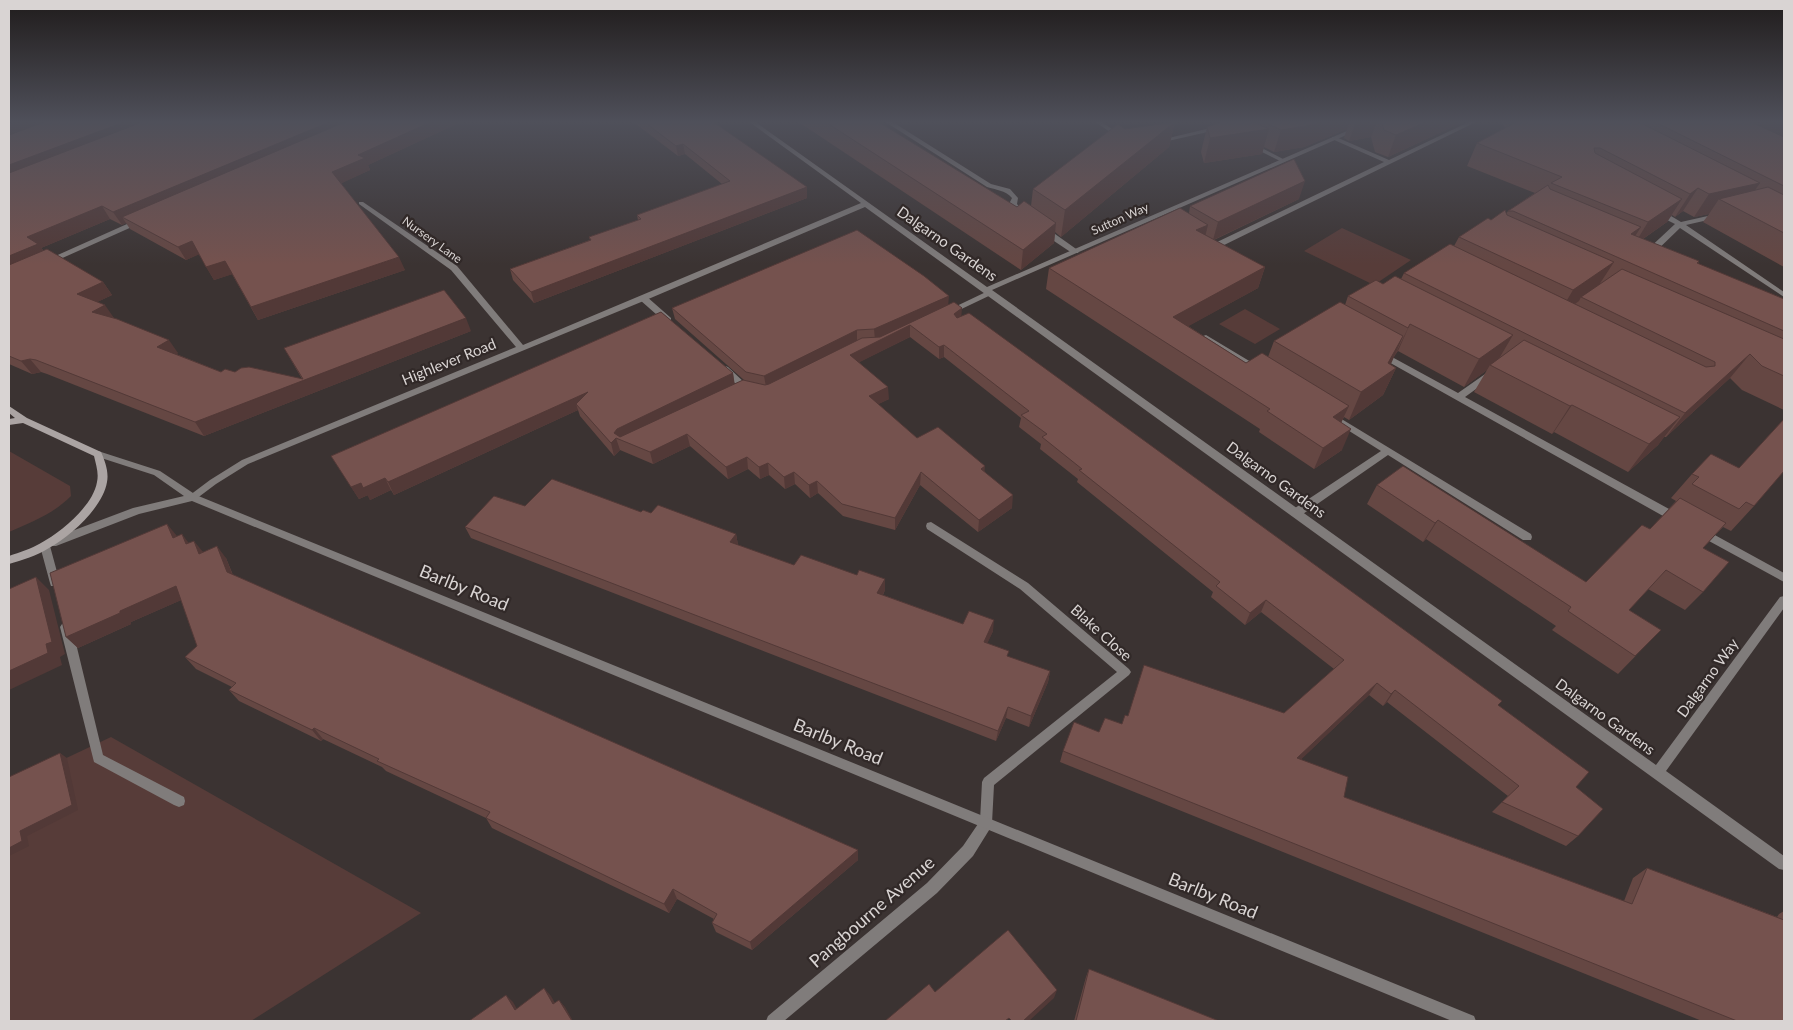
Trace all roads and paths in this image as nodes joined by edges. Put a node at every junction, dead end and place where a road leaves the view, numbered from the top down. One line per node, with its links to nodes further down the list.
1 (817, 169): 6 (street, Dalgarno Gardens)
2 (963, 169): 10 (street)
3 (1261, 169): 8 (street, Sutton Way)
4 (1373, 169): 15 (street)
5 (361, 203): 28 (street, Nursery Lane)
6 (865, 204): 21 (street, Dalgarno Gardens); 23 (street, Highlever Road)
7 (1654, 210): 13 (street)
8 (1159, 214): 12 (street); 16 (street, Sutton Way)
9 (1722, 214): 13 (street)
10 (1026, 218)
11 (145, 219): 20 (street)
12 (1167, 219)
13 (1680, 224): 18 (street); 22 (street)
14 (1042, 228): 16 (street)
15 (1199, 237)
16 (1075, 251): 21 (street, Sutton Way)
17 (1637, 251): 18 (street)
18 (1646, 255): 19 (street)
19 (1655, 259)
20 (36, 266)
21 (988, 291): 24 (street, Sutton Way); 41 (street, Dalgarno Gardens)
22 (1784, 295)
23 (643, 298): 25 (street); 28 (street, Highlever Road)
24 (938, 317)
25 (672, 324)
26 (1206, 338): 31 (street)
27 (1368, 347): 33 (street)
28 (521, 348): 40 (street, Highlever Road)
29 (716, 362): 32 (street)
30 (1499, 368): 33 (street)
31 (1264, 374)
32 (744, 389)
33 (1459, 398): 46 (street)
34 (9, 409): 36 (main road)
35 (1321, 410): 38 (street)
36 (24, 420): 37 (main road); 39 (main road)
37 (9, 422)
38 (1387, 451): 41 (street); 43 (street)
39 (98, 454): 40 (street, Barlby Road); 44 (main road, Highlever Road)
40 (193, 497): 44 (street, Highlever Road); 52 (street, Barlby Road)
41 (1296, 513): 50 (street, Dalgarno Gardens)
42 (931, 526): 52 (street, Blake Close)
43 (1527, 537)
44 (46, 546): 45 (main road, Highlever Road); 47 (street)
45 (9, 560)
46 (1784, 578)
47 (58, 596)
48 (1784, 600): 50 (street, Dalgarno Way)
49 (62, 614): 51 (street)
50 (1657, 774): 53 (street, Dalgarno Gardens)
51 (179, 801)
52 (986, 823): 54 (street, Pangbourne Avenue); 55 (street, Barlby Road)
53 (1784, 864)
54 (773, 1021)
55 (1469, 1021)

